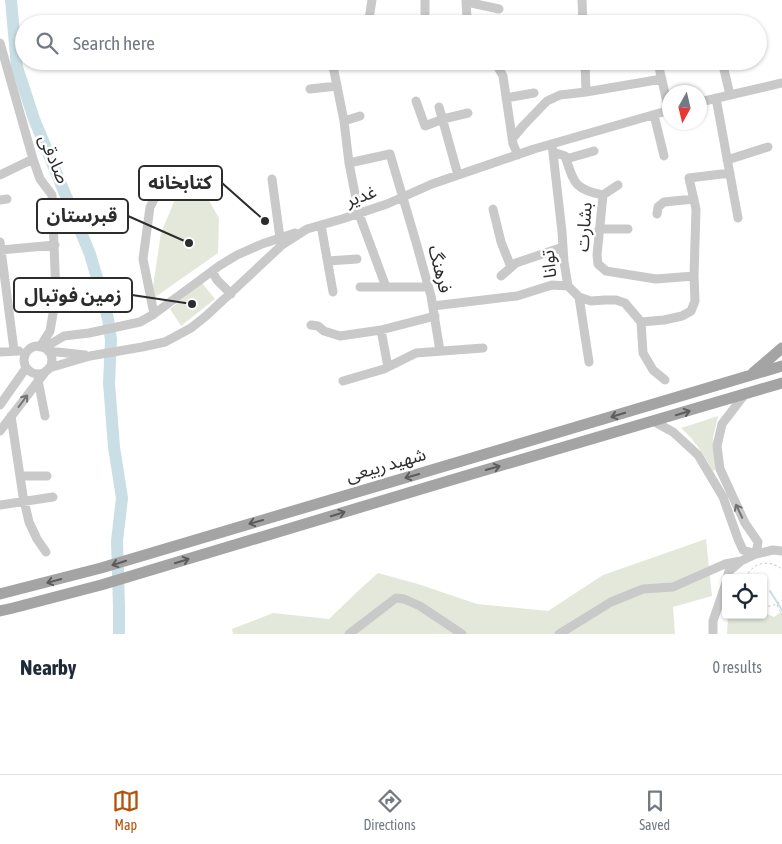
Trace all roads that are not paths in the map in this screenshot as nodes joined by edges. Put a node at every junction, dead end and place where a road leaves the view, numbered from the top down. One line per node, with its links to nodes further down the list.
1 (372, 0): 7 (street)
2 (425, 0): 6 (street)
3 (582, 0): 9 (street)
4 (467, 1): 5 (street); 8 (street)
5 (498, 9)
6 (425, 13)
7 (369, 15)
8 (467, 15)
9 (583, 15)
10 (0, 43): 11 (street, صادقی)
11 (4, 70): 42 (street, صادقی)
12 (334, 70): 20 (street)
13 (499, 70): 25 (street)
14 (585, 70): 22 (street)
15 (660, 70): 17 (street)
16 (724, 70): 24 (street)
17 (662, 80): 19 (street); 22 (street)
18 (781, 84): 24 (street)
19 (663, 85)
20 (337, 86): 21 (street); 35 (street)
21 (310, 90)
22 (586, 92): 36 (street)
23 (534, 93): 25 (street)
24 (730, 95): 26 (street)
25 (506, 98): 36 (street)
26 (716, 98): 27 (street); 44 (street)
27 (707, 100)
28 (416, 101): 34 (street)
29 (439, 107): 34 (street)
30 (468, 113): 34 (street)
31 (662, 113): 32 (street, غدیر)
32 (654, 115): 38 (street, غدیر); 41 (street)
33 (360, 116): 35 (street)
34 (443, 119): 48 (street)
35 (344, 120): 45 (street)
36 (512, 139): 40 (street)
37 (768, 146): 44 (street)
38 (553, 148): 40 (street, غدیر); 43 (street); 66 (street, توانا)
39 (594, 151): 43 (street)
40 (518, 155): 48 (street, غدیر)
41 (664, 156)
42 (33, 159): 47 (street); 65 (street, صادقی)
43 (566, 159): 52 (street, بشارت)
44 (727, 160): 46 (street)
45 (349, 163): 53 (street, فرهنگ); 56 (street)
46 (730, 173): 54 (street); 58 (street)
47 (0, 175)
48 (458, 175): 53 (street, غدیر)
49 (195, 178): 81 (street)
50 (272, 179): 63 (street)
51 (618, 185): 52 (street)
52 (603, 195): 61 (street, بشارت)
53 (402, 197): 56 (street, غدیر); 76 (street, فرهنگ)
54 (694, 199): 57 (street); 72 (street)
55 (493, 209): 69 (street)
56 (359, 214): 59 (street, غدیر); 75 (street)
57 (657, 214)
58 (738, 218)
59 (321, 225): 60 (street, غدیر); 68 (street)
60 (307, 229): 63 (street); 78 (street, غدیر)
61 (599, 229): 62 (street); 72 (street, بشارت)
62 (628, 229)
63 (280, 238): 70 (street)
64 (1, 245): 65 (street); 89 (street)
65 (55, 245): 88 (street, صادقی)
66 (563, 247): 69 (street); 73 (street, توانا)
67 (357, 259): 68 (street)
68 (328, 261): 77 (street)
69 (511, 267): 71 (street)
70 (212, 271): 78 (street); 81 (street)
71 (501, 276)
72 (694, 276): 83 (street)
73 (568, 286): 79 (street, توانا); 80 (street)
74 (360, 287): 75 (street)
75 (386, 287): 76 (street)
76 (428, 288): 80 (street, فرهنگ)
77 (333, 292)
78 (231, 294): 92 (street, غدیر)
79 (579, 297): 83 (street); 95 (street)
80 (433, 306): 82 (street, فرهنگ)
81 (154, 314): 88 (street)
82 (434, 316): 85 (street); 91 (street, فرهنگ)
83 (641, 322): 101 (street)
84 (311, 325): 85 (street)
85 (381, 330): 97 (street)
86 (483, 348): 91 (street)
87 (782, 348): 99 (main road)
88 (44, 349): 92 (street); 94 (street); 98 (street)
89 (14, 350): 90 (street); 94 (street)
90 (0, 352)
91 (440, 352): 97 (street)
92 (90, 356): 98 (street, غدیر)
93 (0, 357): 94 (street)
94 (26, 360): 98 (street); 105 (street)
95 (589, 362)
96 (782, 366): 99 (main road, شهید ربیعی)
97 (388, 367): 102 (street)
98 (47, 370): 100 (street)
99 (749, 376): 110 (main road, شهید ربیعی, one-way to 110)
100 (38, 380): 106 (street, one-way to 100); 107 (street)
101 (665, 380)
102 (343, 381)
103 (782, 383): 104 (main road, شهید ربیعی)
104 (745, 394): 108 (main road, شهید ربیعی, one-way to 104); 122 (street, one-way to 104)
105 (0, 405)
106 (11, 416): 109 (street); 112 (street)
107 (45, 416)
108 (654, 421): 114 (main road, شهید ربیعی, one-way to 108); 119 (street)
109 (0, 431)
110 (464, 462): 111 (main road, شهید ربیعی); 114 (main road)
111 (444, 466): 115 (main road); 125 (main road, شهید ربیعی, one-way to 125)
112 (20, 476): 113 (street); 117 (street)
113 (47, 476)
114 (467, 476): 115 (main road, شهید ربیعی)
115 (448, 481): 127 (main road, شهید ربیعی, one-way to 115)
116 (53, 497): 117 (street)
117 (24, 501): 118 (street); 121 (street)
118 (0, 505)
119 (744, 550): 122 (street); 123 (street)
120 (782, 551): 122 (street)
121 (46, 552)
122 (756, 554): 123 (street)
123 (741, 561): 124 (street); 130 (street)
124 (728, 574)
125 (0, 594)
126 (722, 595): 131 (street)
127 (0, 611)
128 (349, 634): 129 (street)
129 (462, 634)
130 (558, 634)
131 (713, 634)

